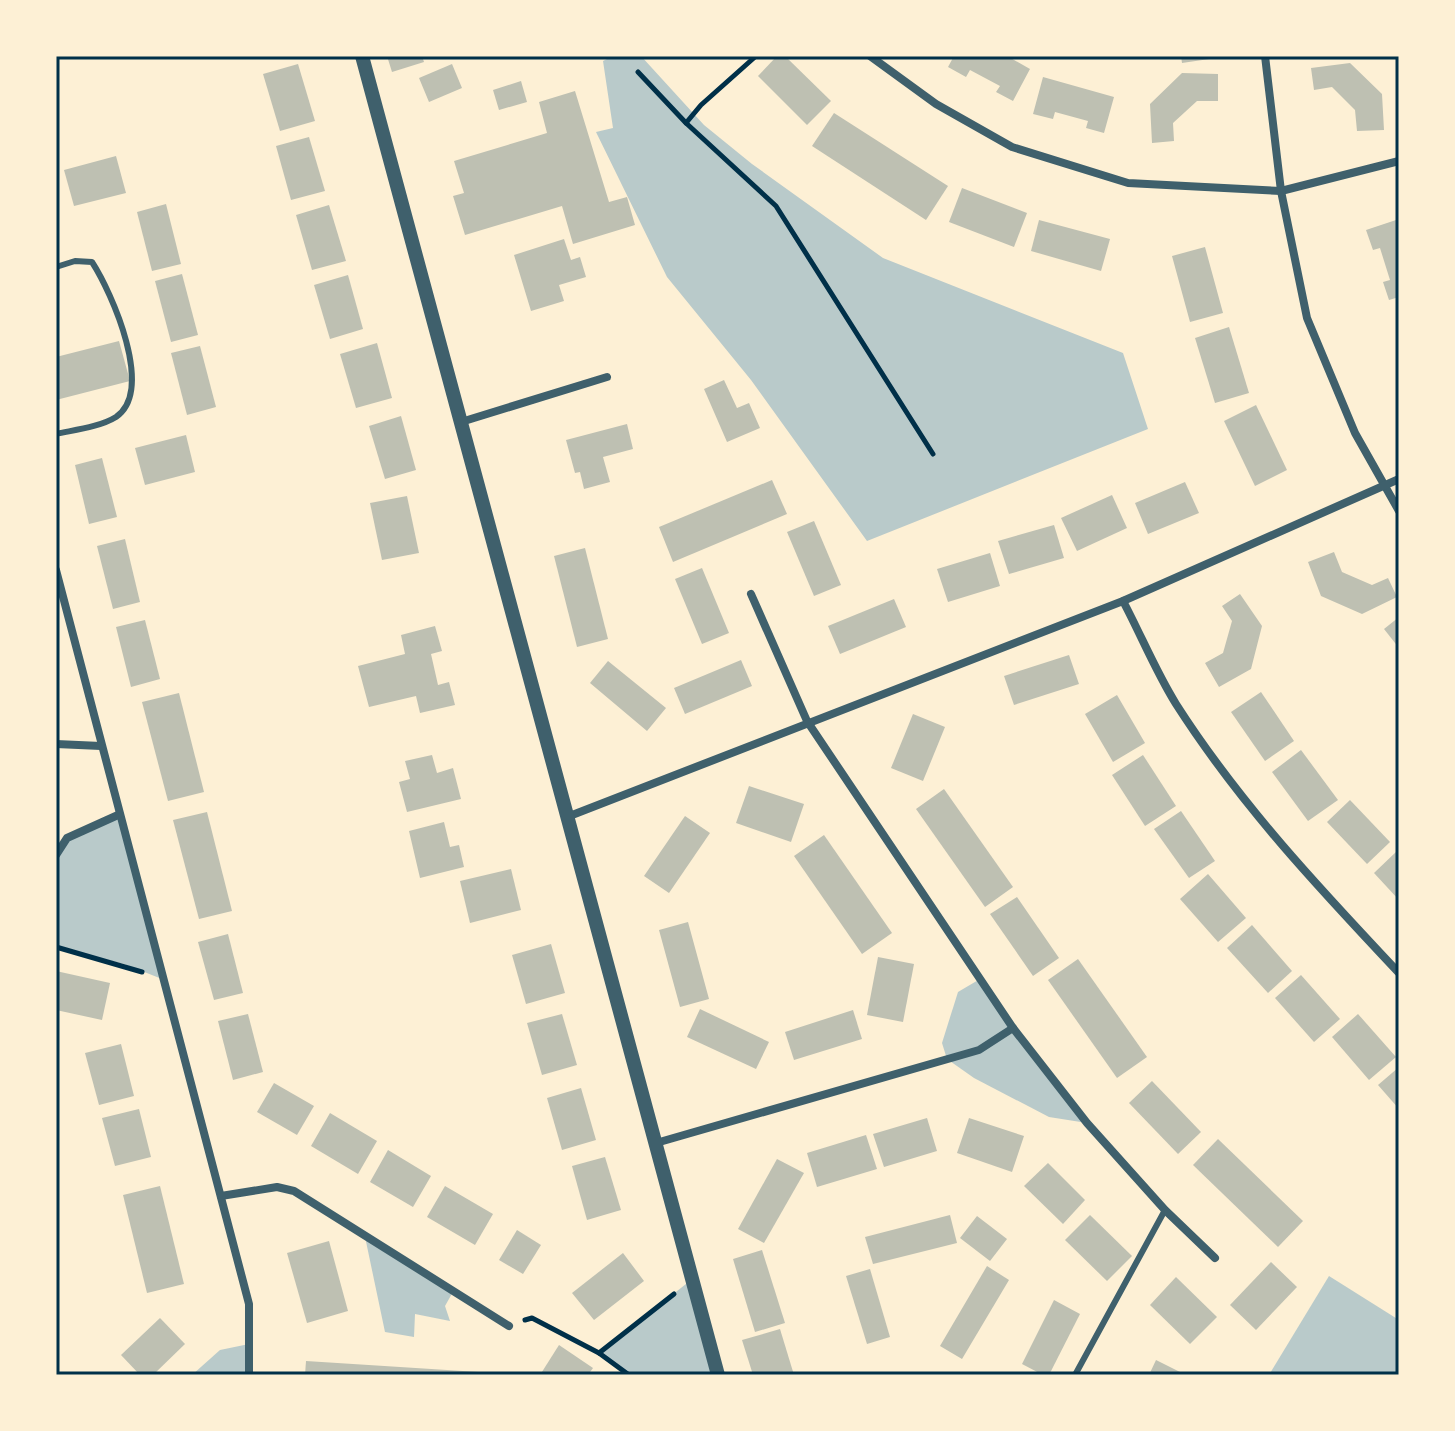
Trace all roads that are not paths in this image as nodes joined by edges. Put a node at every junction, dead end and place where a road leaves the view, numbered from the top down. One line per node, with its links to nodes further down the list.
1 (362, 56): 8 (street)
2 (870, 56): 5 (street)
3 (1265, 56): 5 (street)
4 (1399, 161): 5 (street)
5 (1281, 191): 11 (street)
6 (56, 267): 9 (lane)
7 (607, 377): 8 (street)
8 (461, 422): 20 (street)
9 (56, 434)
10 (1399, 479): 11 (street)
11 (1382, 487): 12 (street); 15 (street)
12 (1399, 511)
13 (56, 570): 18 (street)
14 (751, 594): 16 (street)
15 (1123, 601): 16 (street); 22 (street)
16 (807, 721): 20 (street); 23 (street)
17 (56, 744): 18 (street)
18 (101, 746): 19 (street)
19 (118, 815): 21 (street); 25 (street)
20 (566, 817): 24 (street)
21 (56, 855)
22 (1399, 973)
23 (1013, 1028): 24 (street); 26 (street)
24 (656, 1143): 30 (street)
25 (221, 1196): 28 (street); 29 (street)
26 (1165, 1210): 27 (street); 31 (lane)
27 (1215, 1258)
28 (509, 1326)
29 (249, 1375)
30 (718, 1375)
31 (1075, 1375)

